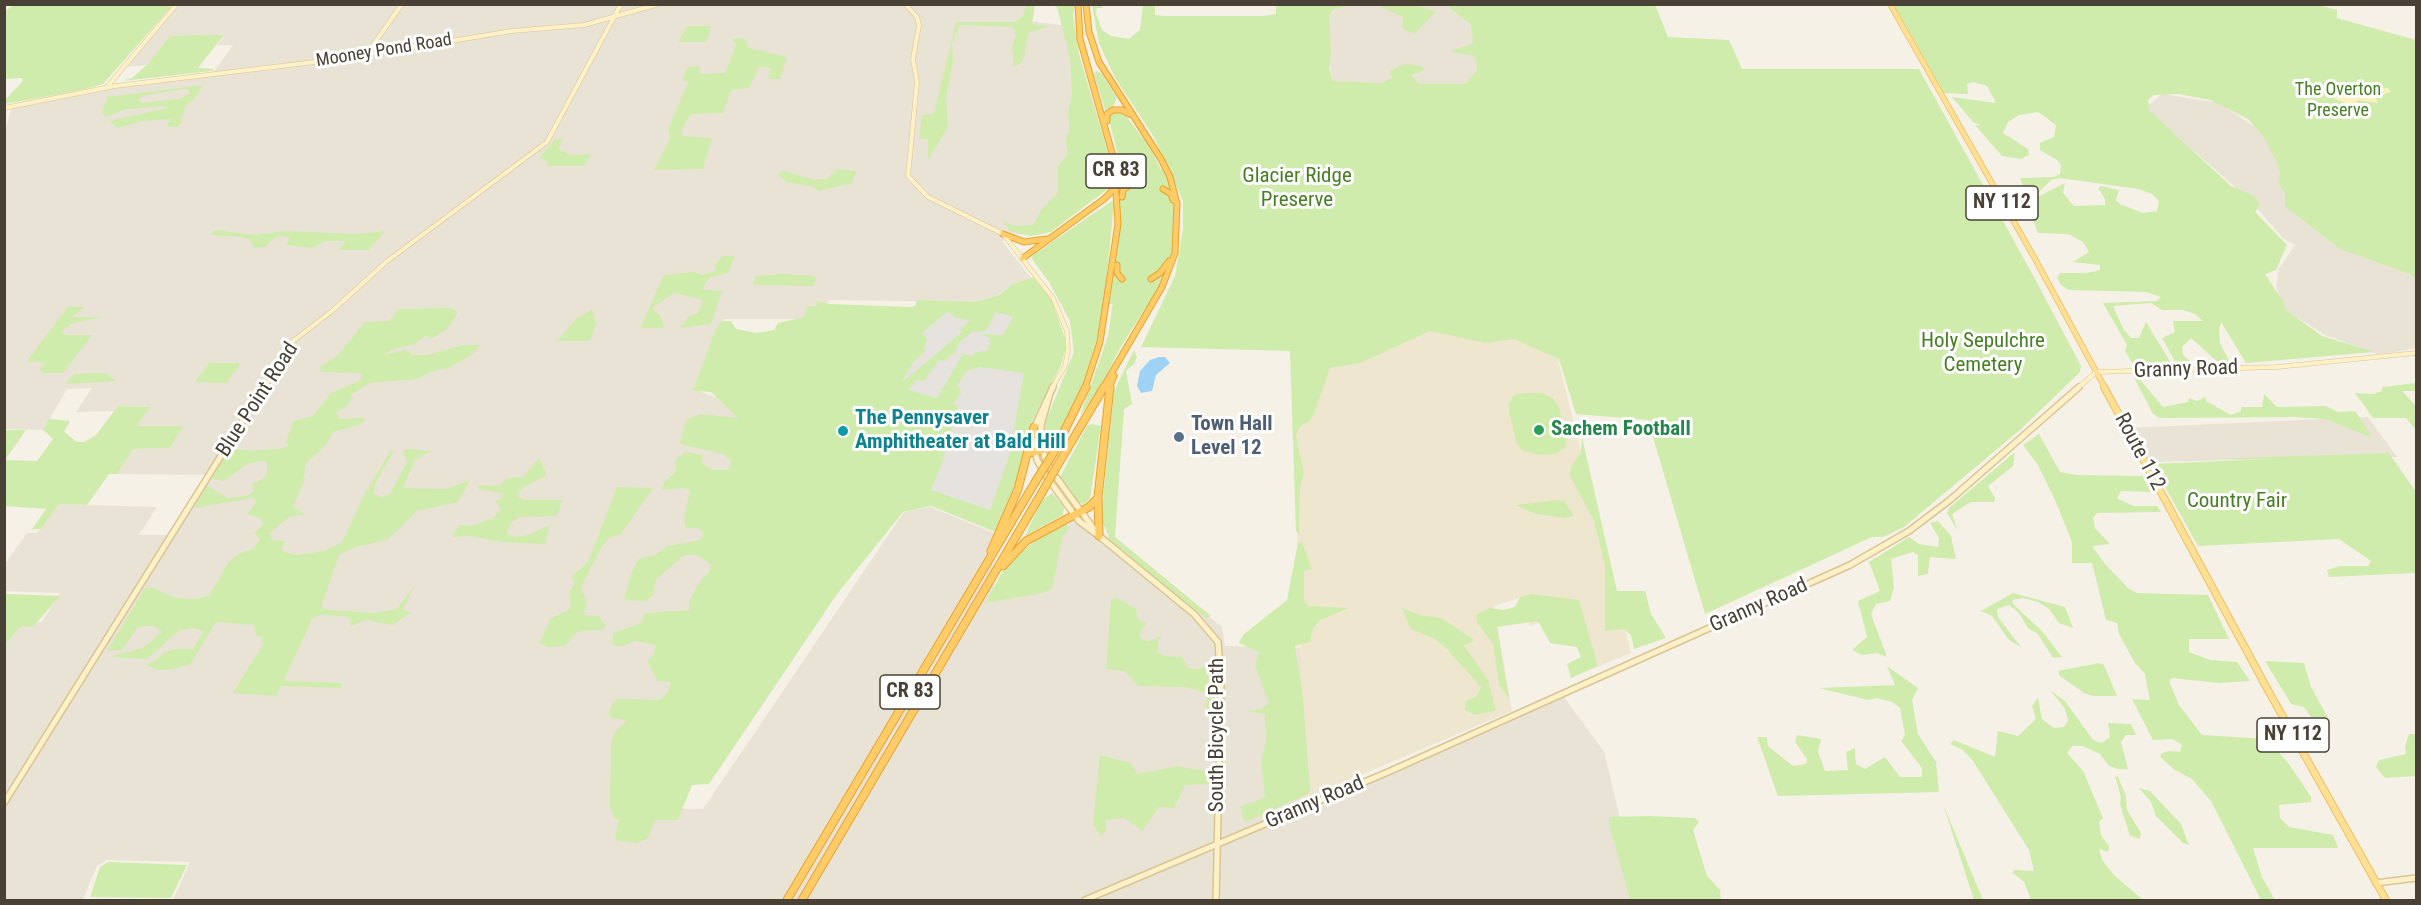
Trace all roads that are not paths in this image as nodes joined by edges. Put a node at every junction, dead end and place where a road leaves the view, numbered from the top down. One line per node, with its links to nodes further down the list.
1 (177, 4): 15 (street)
2 (402, 4): 14 (street)
3 (621, 4): 9 (street, Blue Point Road)
4 (659, 4): 10 (street, Mooney Pond Road)
5 (904, 4): 24 (street, South Bicycle Path)
6 (1078, 4): 18 (highway, CR 83)
7 (1086, 4): 17 (highway, CR 83)
8 (1890, 4): 33 (main road, Route 112 / NY 112)
9 (618, 11): 10 (street); 11 (street, Blue Point Road)
10 (628, 13): 11 (street, Mooney Pond Road)
11 (615, 17): 12 (street, Mooney Pond Road); 13 (street, Blue Point Road)
12 (596, 22): 13 (street); 14 (street, Mooney Pond Road)
13 (610, 25): 43 (street, Blue Point Road)
14 (366, 55): 15 (street, Mooney Pond Road)
15 (107, 87): 16 (street, Mooney Pond Road)
16 (4, 108)
17 (1144, 134): 18 (highway); 22 (highway, CR 83)
18 (1110, 139): 19 (highway, CR 83)
19 (1116, 172): 23 (highway, CR 83); 25 (highway)
20 (1133, 183): 23 (highway)
21 (1163, 189): 22 (highway)
22 (1178, 212): 26 (highway, CR 83)
23 (1119, 214): 27 (highway, CR 83)
24 (1003, 234): 25 (highway); 28 (street, South Bicycle Path)
25 (1056, 235): 28 (highway)
26 (1176, 245): 30 (highway); 31 (highway, CR 83)
27 (1116, 247): 29 (highway); 42 (highway, CR 83, bridge)
28 (1023, 258): 34 (street, South Bicycle Path)
29 (1122, 279)
30 (1150, 279)
31 (1129, 344): 38 (highway); 41 (highway, CR 83, bridge)
32 (2416, 353): 33 (street, Granny Road)
33 (2096, 372): 44 (street, Granny Road); 46 (main road, Route 112 / NY 112)
34 (1051, 390): 35 (street, South Bicycle Path); 36 (street, South Bicycle Path)
35 (1034, 427): 37 (highway)
36 (1042, 450): 37 (highway); 39 (street, South Bicycle Path)
37 (1031, 452): 39 (street, South Bicycle Path); 42 (highway)
38 (1098, 497): 39 (highway); 40 (highway)
39 (1078, 513): 40 (street, South Bicycle Path); 41 (highway)
40 (1099, 536): 44 (street, South Bicycle Path)
41 (983, 593): 48 (highway, CR 83)
42 (954, 618): 47 (highway, CR 83)
43 (4, 803)
44 (1218, 844): 49 (street, Granny Road); 50 (street, South Bicycle Path)
45 (2416, 878): 46 (street)
46 (2376, 882): 51 (main road, Route 112 / NY 112)
47 (787, 900)
48 (802, 900)
49 (1085, 900)
50 (1216, 900)
51 (2386, 900)

